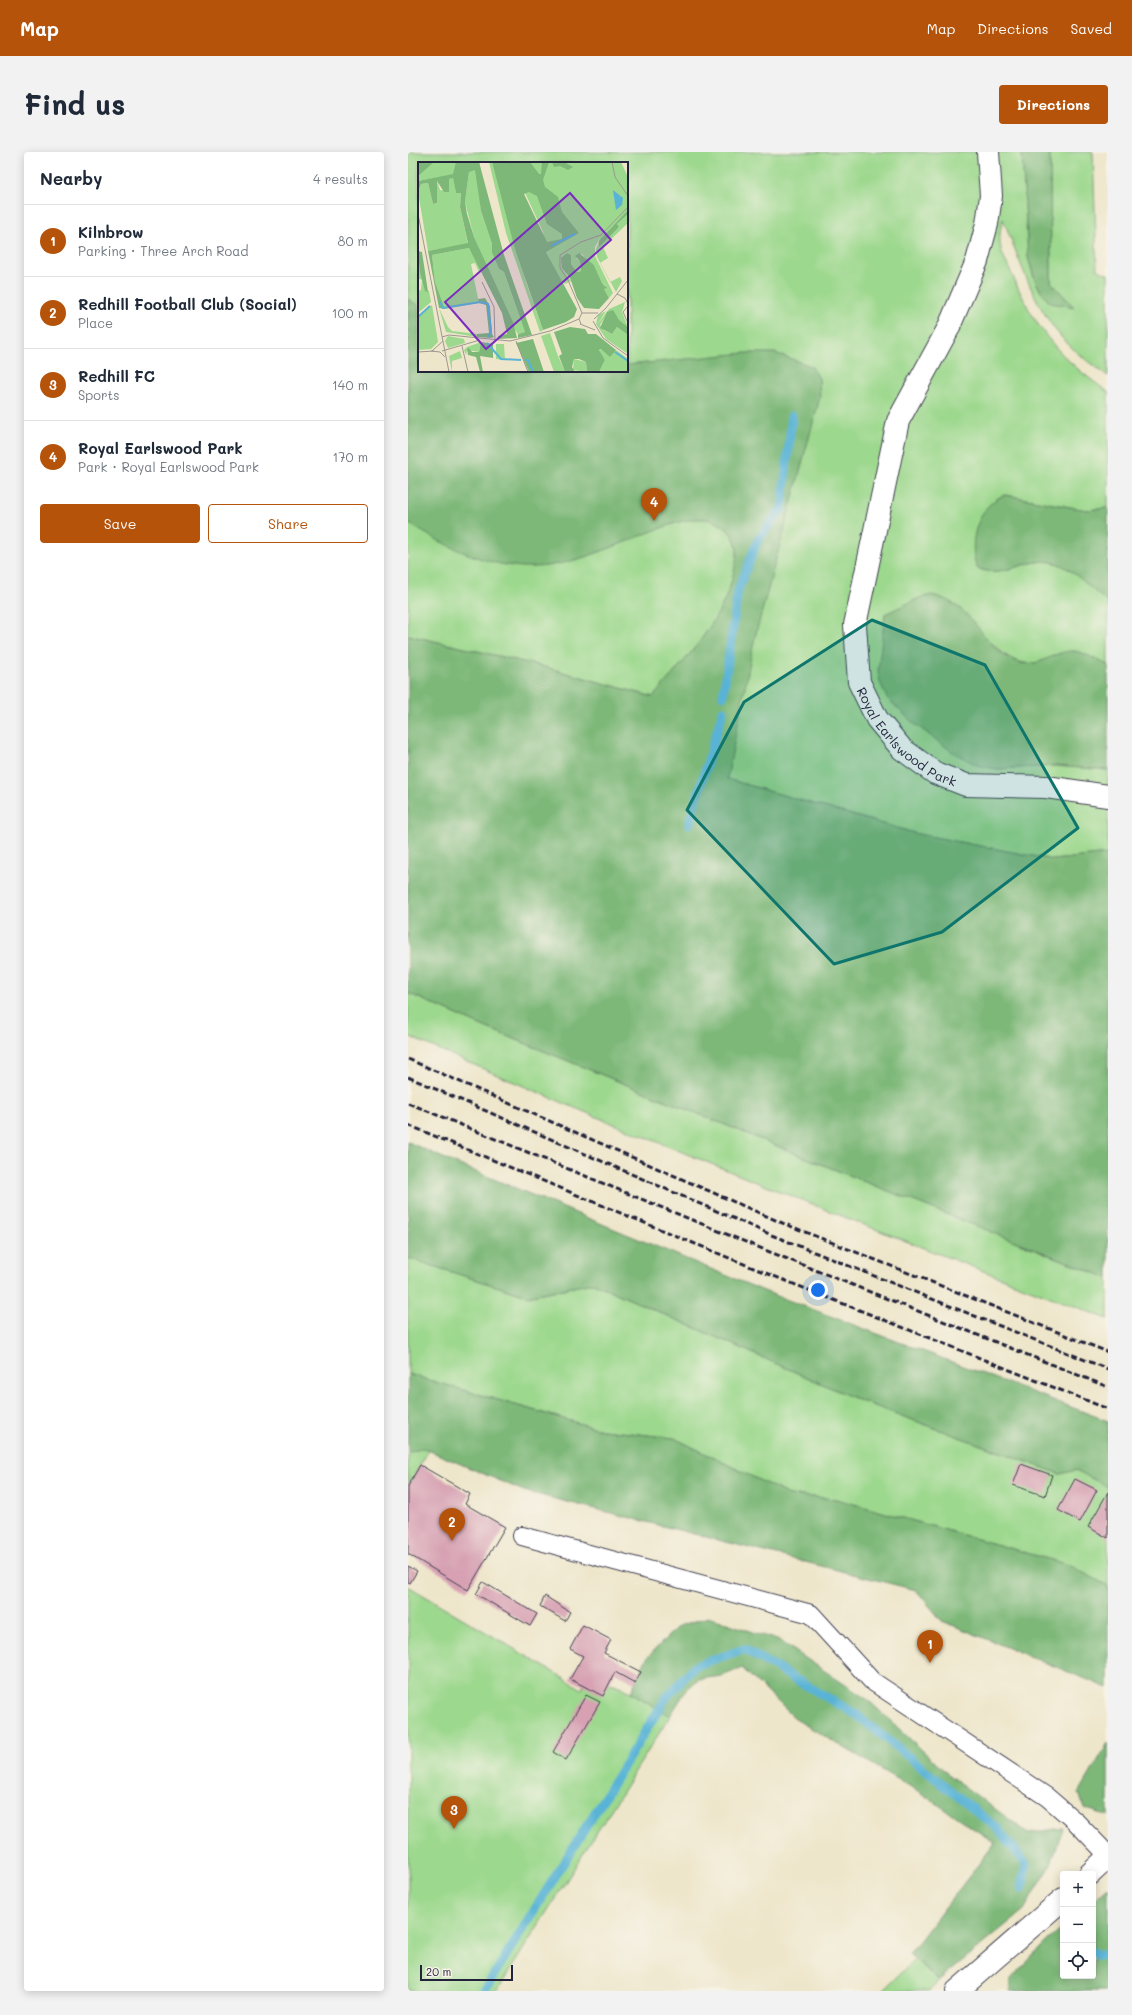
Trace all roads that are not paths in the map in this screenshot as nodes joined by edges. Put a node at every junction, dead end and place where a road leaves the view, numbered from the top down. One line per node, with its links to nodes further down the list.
1 (988, 152): 2 (street, Royal Earlswood Park)
2 (1108, 796)
3 (522, 1536): 4 (lane)
4 (1108, 1856): 5 (street)
5 (1093, 1871)
6 (1060, 1902): 7 (street)
7 (984, 1968): 8 (street); 9 (street)
8 (957, 1991)
9 (975, 1991)

